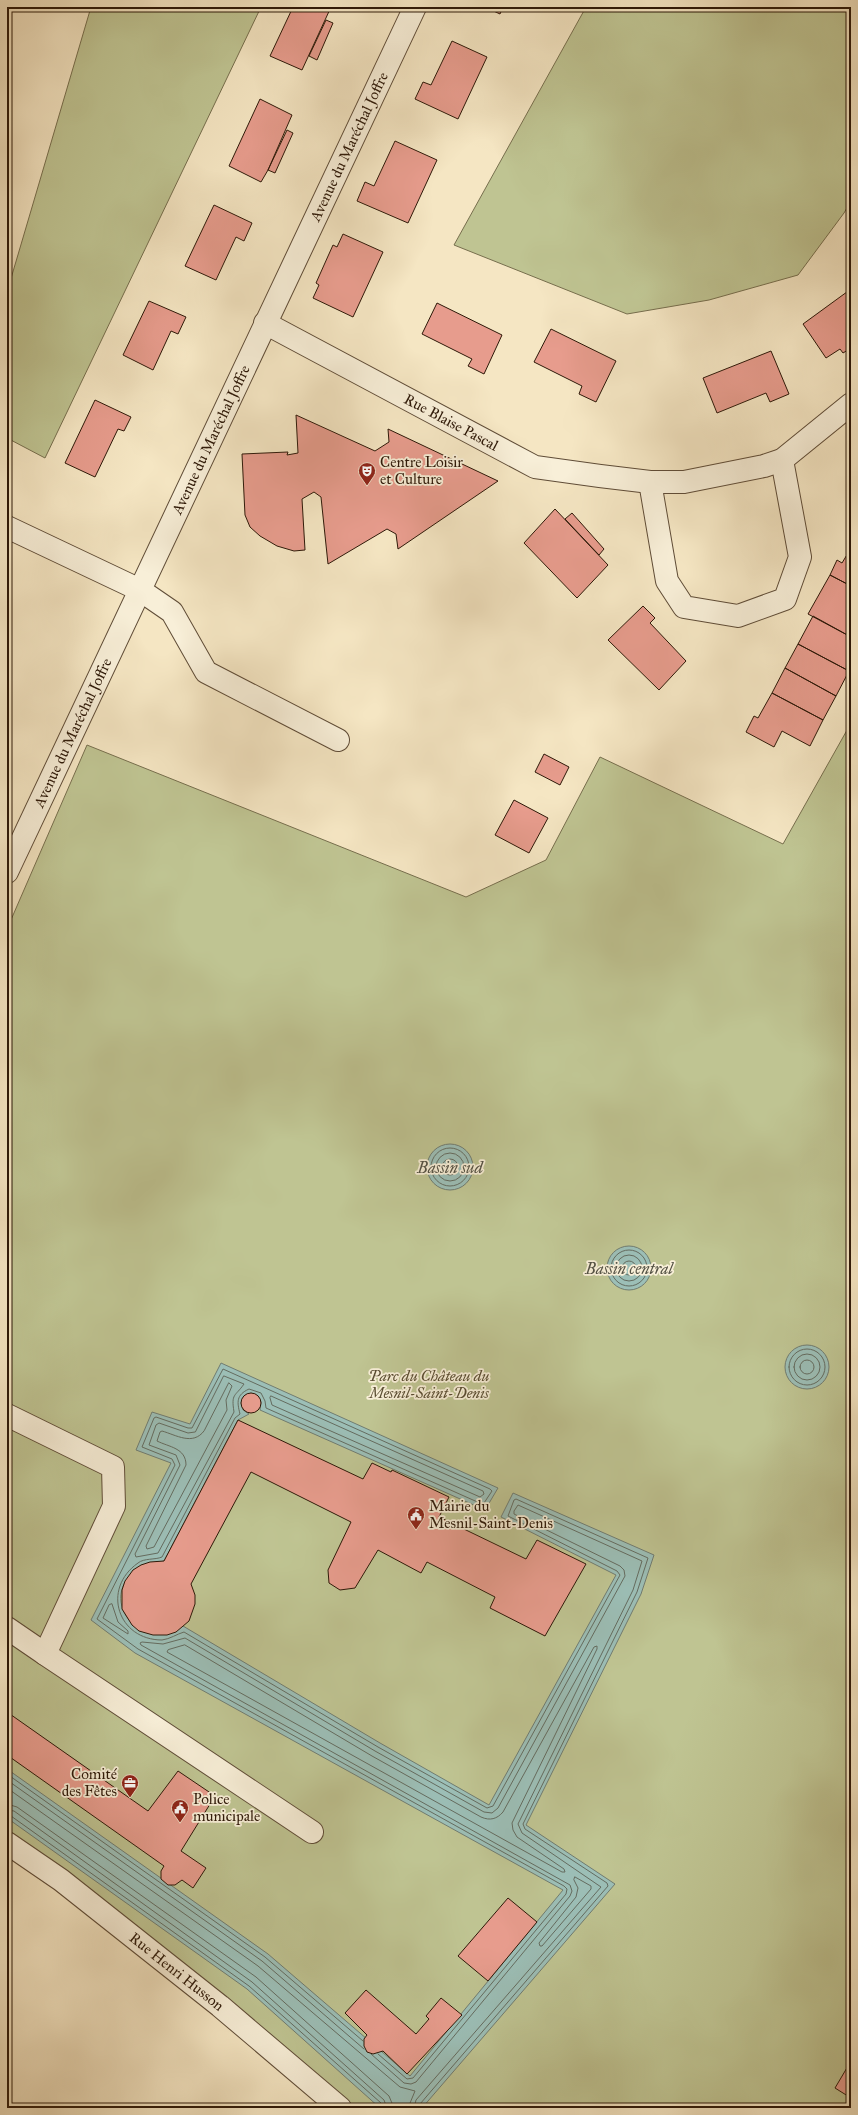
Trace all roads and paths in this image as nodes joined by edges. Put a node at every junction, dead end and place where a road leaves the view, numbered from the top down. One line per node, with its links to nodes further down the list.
1 (416, 7): 2 (street, Avenue du Maréchal Joffre)
2 (265, 323): 5 (street, Rue Blaise Pascal); 7 (street, Avenue du Maréchal Joffre)
3 (851, 404): 4 (street, Rue Blaise Pascal)
4 (782, 460): 5 (street, Rue Blaise Pascal); 5 (street)
5 (650, 482)
6 (7, 527): 7 (street)
7 (140, 590): 8 (street); 9 (street, Avenue du Maréchal Joffre)
8 (338, 740)
9 (7, 872)
10 (7, 1415): 12 (street)
11 (7, 1628): 12 (street)
12 (45, 1654): 13 (street)
13 (312, 1832)
14 (7, 1843): 15 (street, Rue Henri Husson)
15 (340, 2108)

